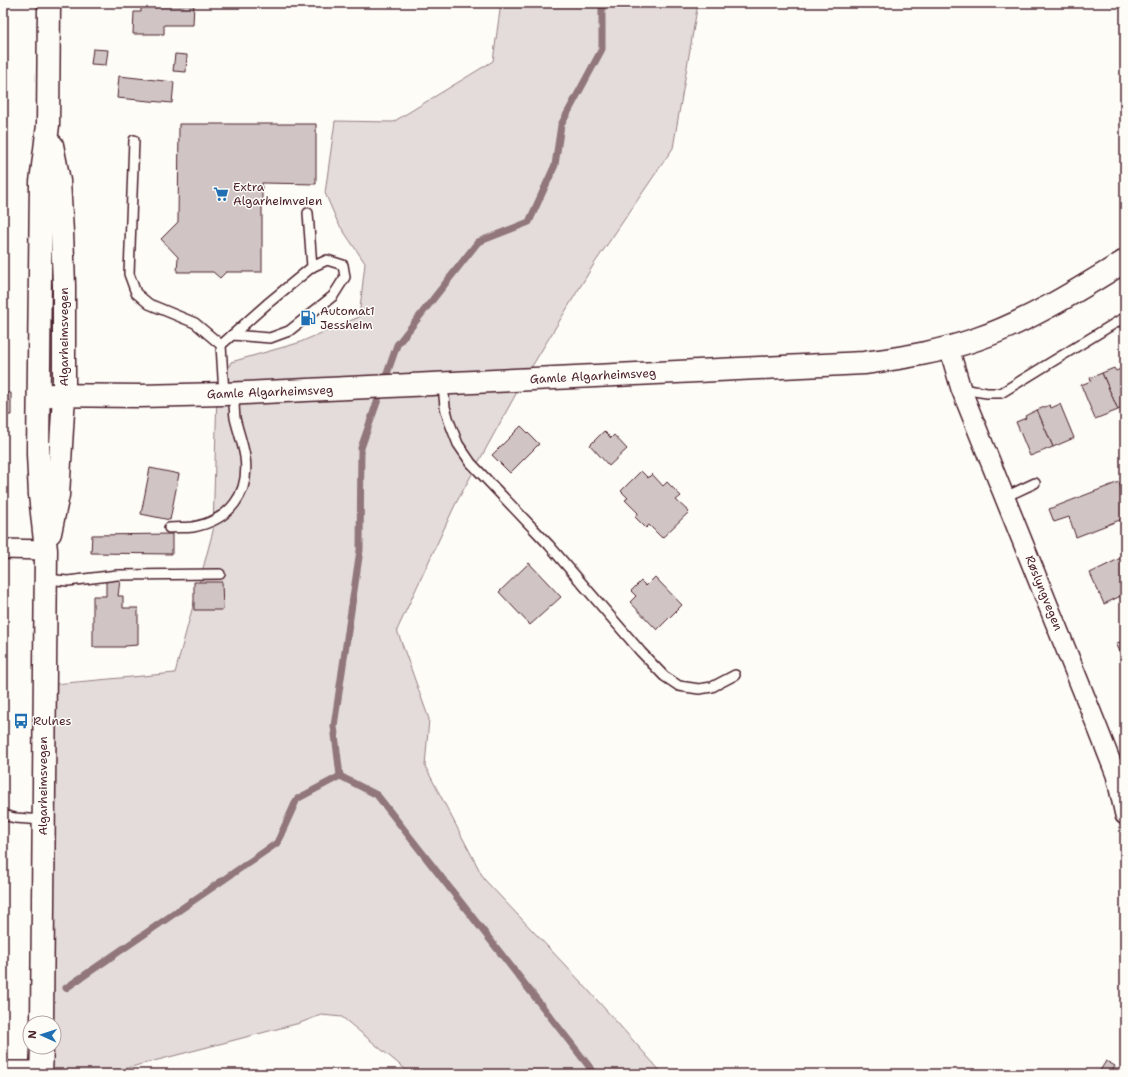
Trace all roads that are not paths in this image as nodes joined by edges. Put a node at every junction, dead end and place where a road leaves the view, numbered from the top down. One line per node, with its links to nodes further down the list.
1 (49, 3): 2 (main road, Algarheimsvegen)
2 (48, 125): 13 (main road, Algarheimsvegen); 15 (main road, Algarheimsvegen)
3 (134, 140): 9 (lane)
4 (308, 213): 6 (lane)
5 (1125, 261): 10 (main road, Gamle Algarheimsveg)
6 (312, 267): 8 (lane); 8 (lane)
7 (1125, 317): 11 (lane)
8 (232, 335): 9 (lane)
9 (221, 345): 14 (lane)
10 (950, 348): 11 (street, Røslyngvegen); 12 (main road, Gamle Algarheimsveg)
11 (959, 381): 17 (street, Røslyngvegen)
12 (443, 384): 14 (main road, Gamle Algarheimsveg); 23 (lane)
13 (40, 394): 15 (main road, Gamle Algarheimsveg); 20 (main road, Algarheimsvegen)
14 (229, 394): 15 (main road, Gamle Algarheimsveg); 18 (lane)
15 (64, 395): 20 (main road, Algarheimsvegen)
16 (1035, 483): 17 (lane)
17 (1005, 497): 25 (street, Røslyngvegen)
18 (169, 528)
19 (3, 549): 20 (street)
20 (46, 550): 22 (main road, Algarheimsvegen)
21 (220, 574): 22 (lane)
22 (45, 579): 26 (main road, Algarheimsvegen)
23 (735, 675)
24 (3, 815): 26 (lane)
25 (1125, 815)
26 (43, 820): 27 (main road, Algarheimsvegen)
27 (42, 1015)
28 (42, 1062): 29 (lane)
29 (3, 1066)

